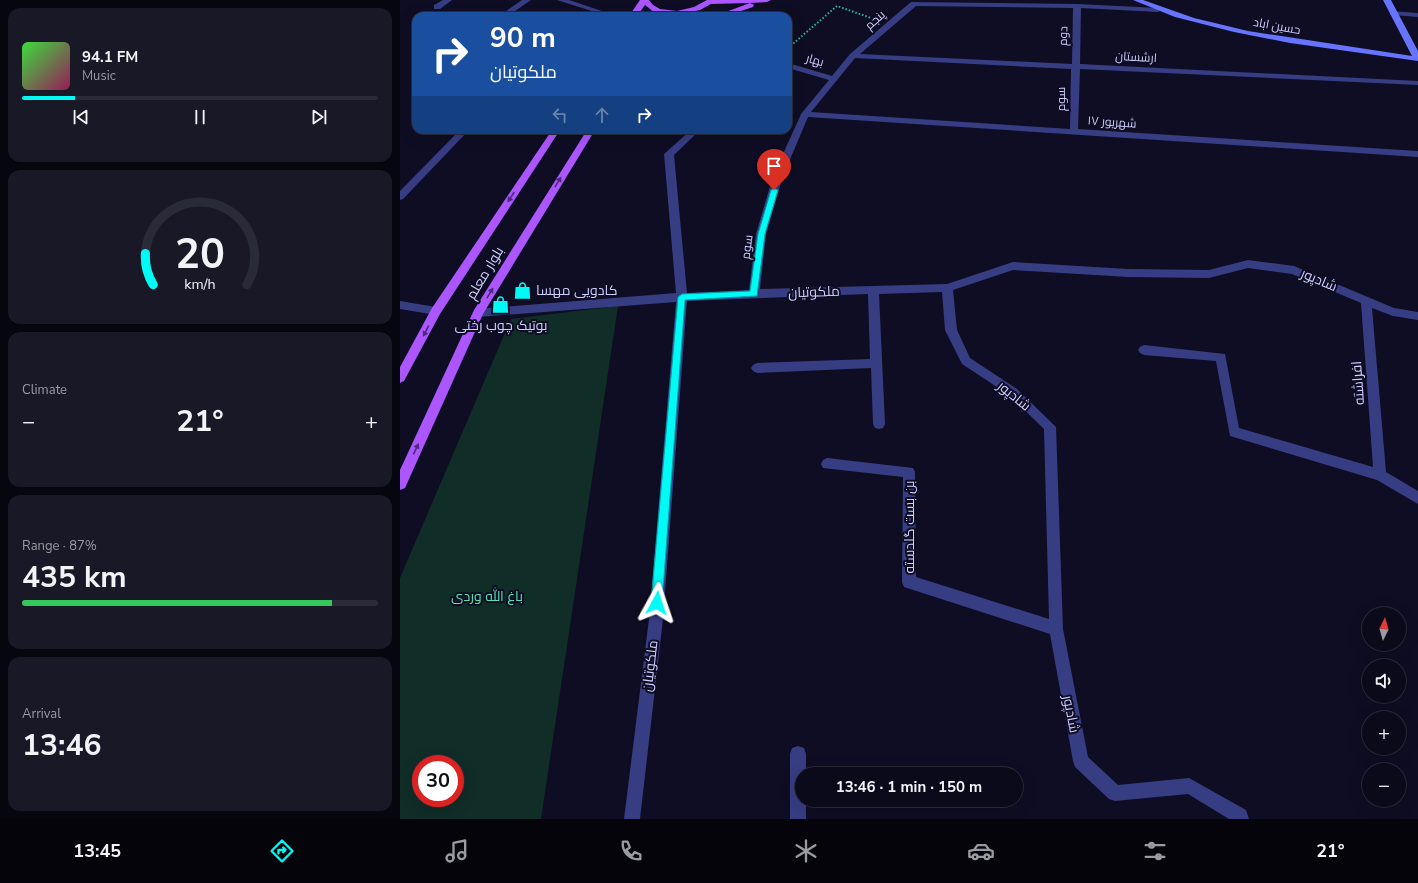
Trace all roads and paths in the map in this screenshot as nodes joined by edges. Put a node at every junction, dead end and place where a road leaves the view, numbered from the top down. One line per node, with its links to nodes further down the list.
1 (448, 0): 12 (street)
2 (527, 0): 16 (street)
3 (561, 0): 15 (street)
4 (644, 0): 17 (main road); 18 (main road)
5 (764, 0): 6 (main road); 10 (main road); 21 (main road)
6 (767, 0)
7 (1137, 0): 14 (street, حسین اباد)
8 (1152, 0): 14 (street)
9 (1387, 0): 22 (street)
10 (711, 1): 13 (main road)
11 (1076, 6): 14 (street, پنجم); 24 (street, پنجم); 29 (street, دوم)
12 (437, 7)
13 (694, 10): 19 (main road); 20 (main road)
14 (1158, 10): 27 (street, حسین اباد)
15 (598, 11)
16 (509, 12)
17 (636, 12)
18 (657, 12)
19 (684, 12)
20 (691, 12)
21 (730, 12)
22 (1393, 13): 23 (street); 27 (street)
23 (1418, 15)
24 (889, 24): 25 (path); 26 (street, پنجم)
25 (792, 45)
26 (853, 56): 29 (street, ارشستان); 30 (street, پنجم)
27 (1418, 59)
28 (792, 66): 30 (street, بهار)
29 (1074, 66): 31 (street, ارشستان); 34 (street, سوم)
30 (835, 79): 32 (street, پنجم)
31 (1418, 83)
32 (820, 98): 33 (street, سوم)
33 (805, 114): 34 (street, ۱۷ شهریور); 43 (street, سوم)
34 (1074, 132): 39 (street, ۱۷ شهریور)
35 (461, 134): 40 (street)
36 (553, 134): 47 (main road, بلوار معلم, one-way to 47)
37 (589, 134): 48 (main road, بلوار معلم, one-way to 37)
38 (692, 134): 44 (street, ملکوتیان)
39 (1418, 154)
40 (400, 198)
41 (947, 288): 42 (street, ملکوتیان); 45 (street, شادپور); 59 (street, شادپور)
42 (873, 290): 43 (street, ملکوتیان); 51 (street)
43 (754, 294): 44 (street, ملکوتیان)
44 (682, 297): 48 (street, ملکوتیان); 61 (street, ملکوتیان)
45 (1366, 300): 49 (street); 56 (street, افراشته)
46 (400, 305): 47 (street)
47 (436, 311): 53 (main road, بلوار معلم, one-way to 53)
48 (478, 313): 57 (main road, بلوار معلم, one-way to 48)
49 (1418, 316)
50 (1144, 350): 56 (street)
51 (876, 363): 52 (street); 54 (street)
52 (757, 368)
53 (400, 378)
54 (879, 424)
55 (827, 464): 59 (street, بن بست گلدسته)
56 (1380, 475): 58 (street)
57 (400, 484)
58 (1418, 498)
59 (1056, 629): 63 (street, شادپور)
60 (798, 754): 62 (street)
61 (632, 819)
62 (798, 819)
63 (1241, 819)

